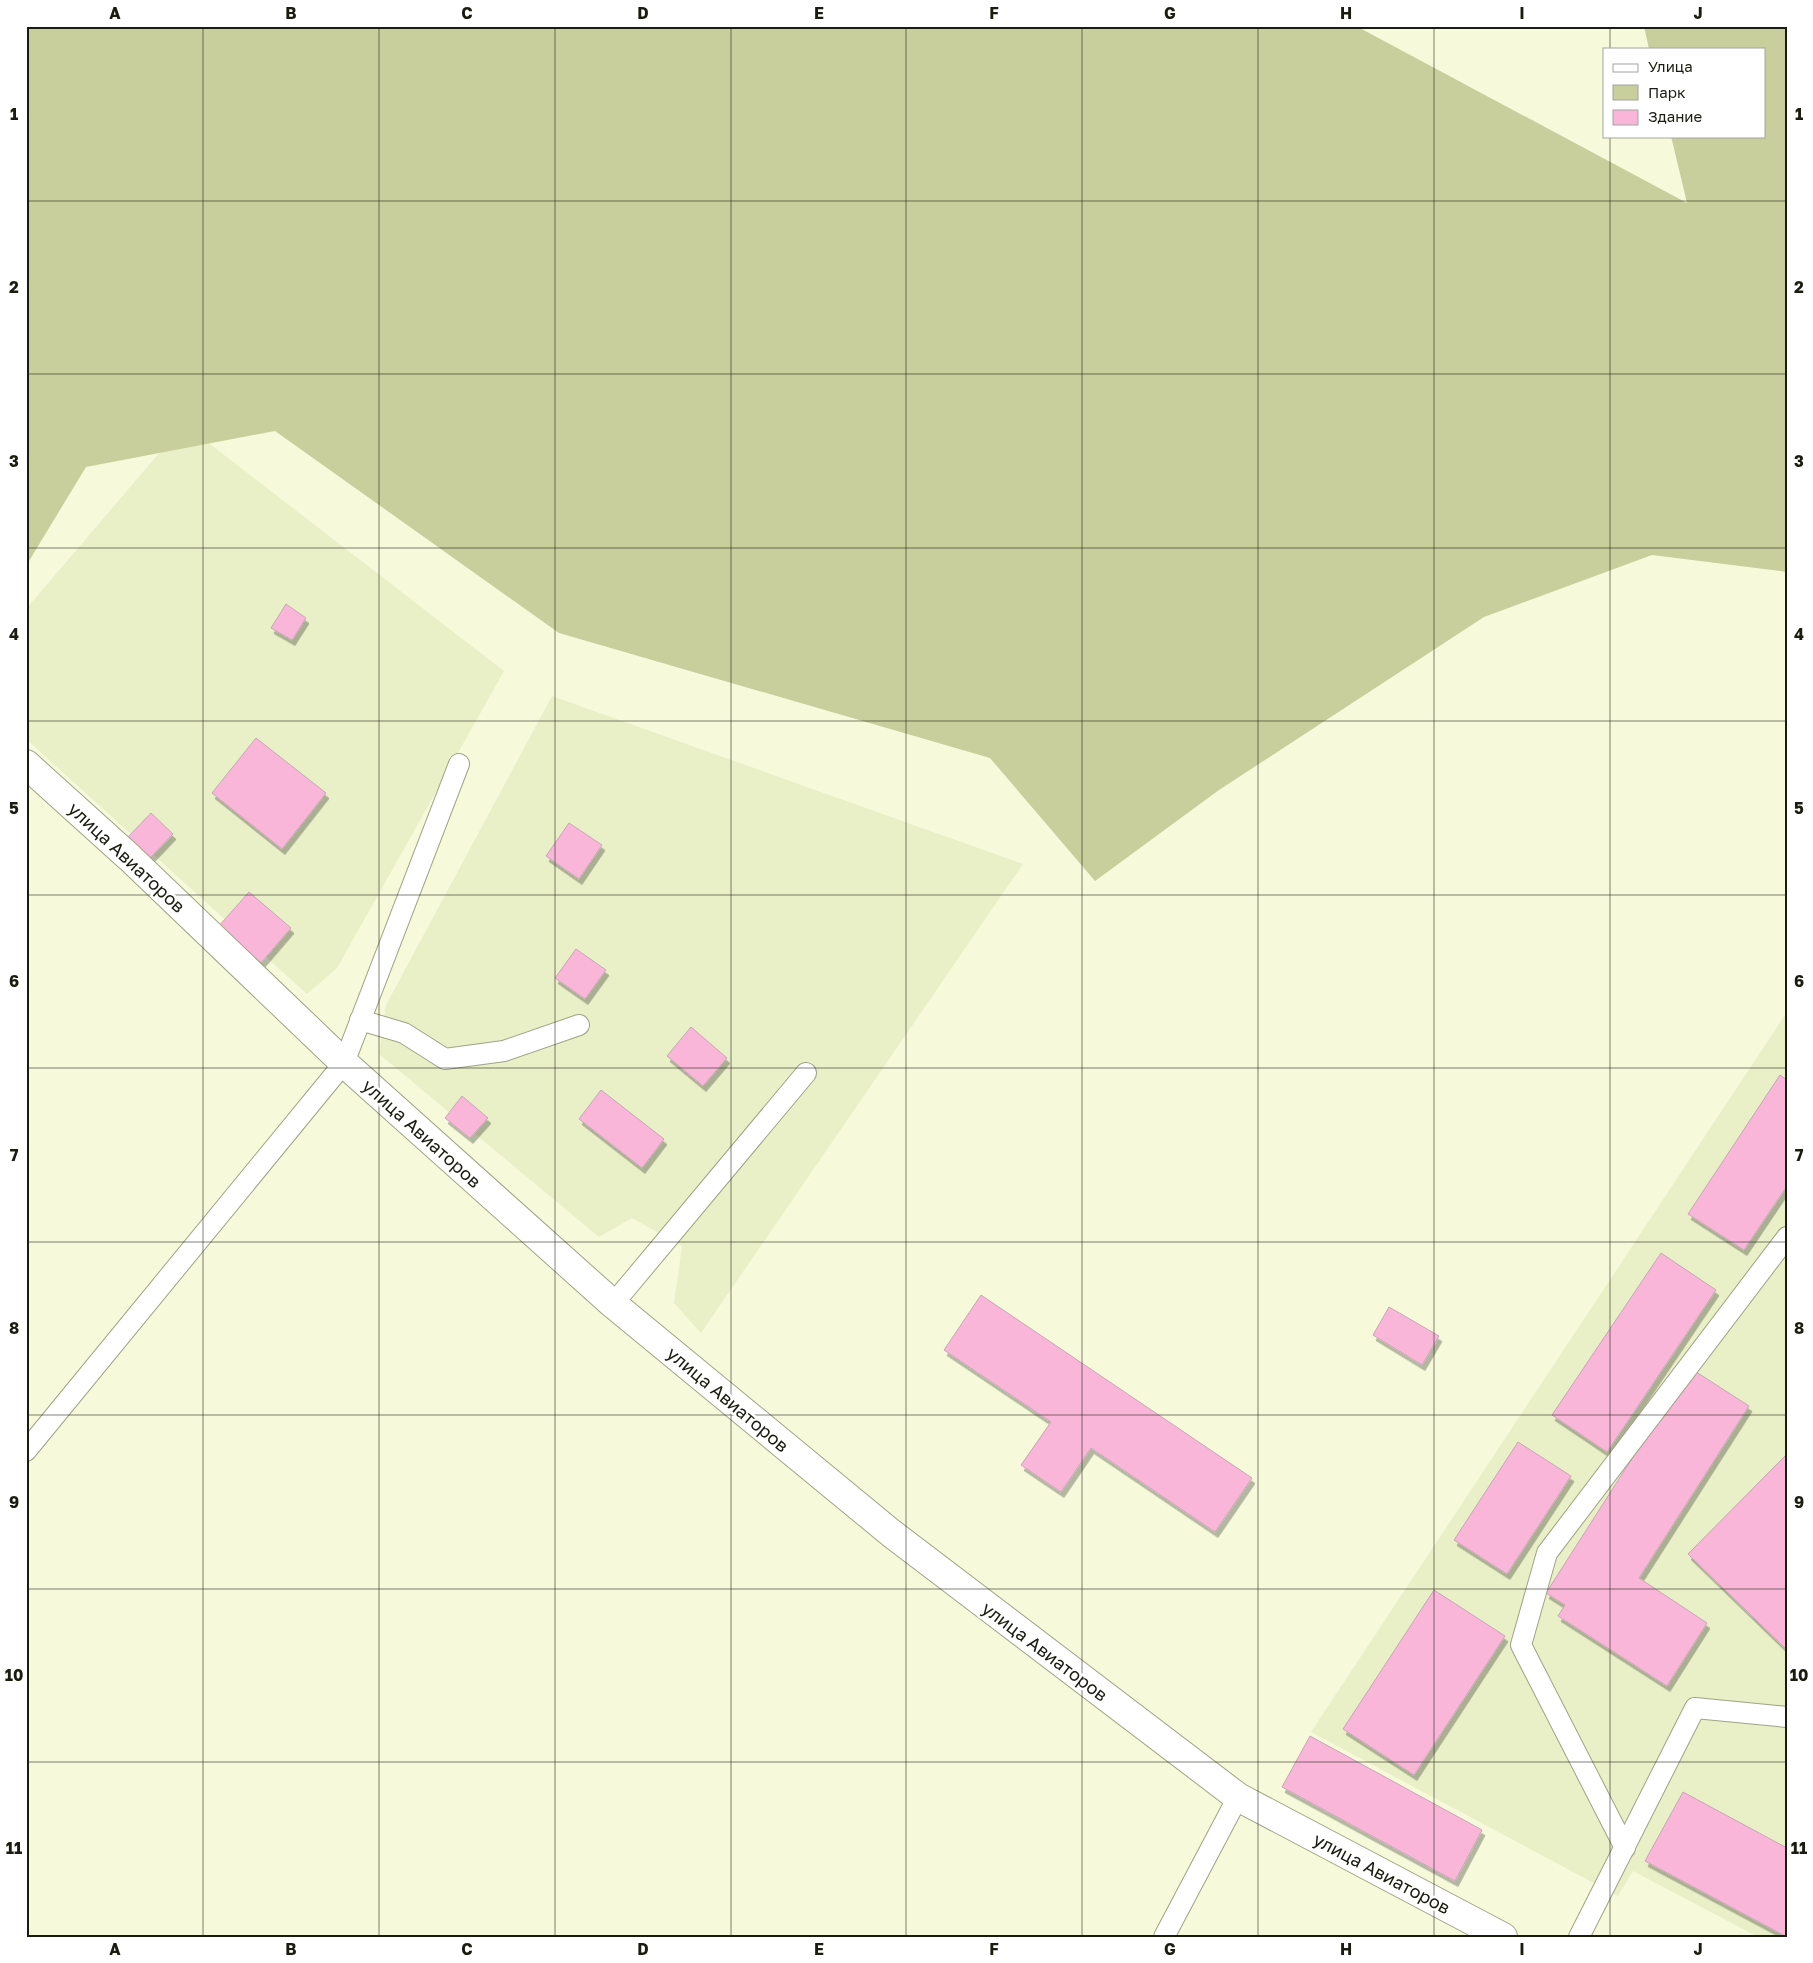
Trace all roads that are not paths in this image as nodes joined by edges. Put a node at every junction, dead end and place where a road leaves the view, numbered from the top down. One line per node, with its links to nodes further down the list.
1 (26, 764): 5 (street, улица Авиаторов)
2 (459, 764): 3 (lane)
3 (360, 1020): 4 (lane); 5 (lane)
4 (579, 1025)
5 (344, 1063): 8 (street, улица Авиаторов); 9 (lane)
6 (806, 1073): 8 (lane)
7 (1787, 1237): 12 (lane)
8 (613, 1304): 11 (street, улица Авиаторов)
9 (26, 1451)
10 (1787, 1717): 12 (lane)
11 (1238, 1797): 13 (lane); 14 (street, улица Авиаторов)
12 (1625, 1848): 15 (lane)
13 (1164, 1937)
14 (1503, 1937)
15 (1580, 1937)

